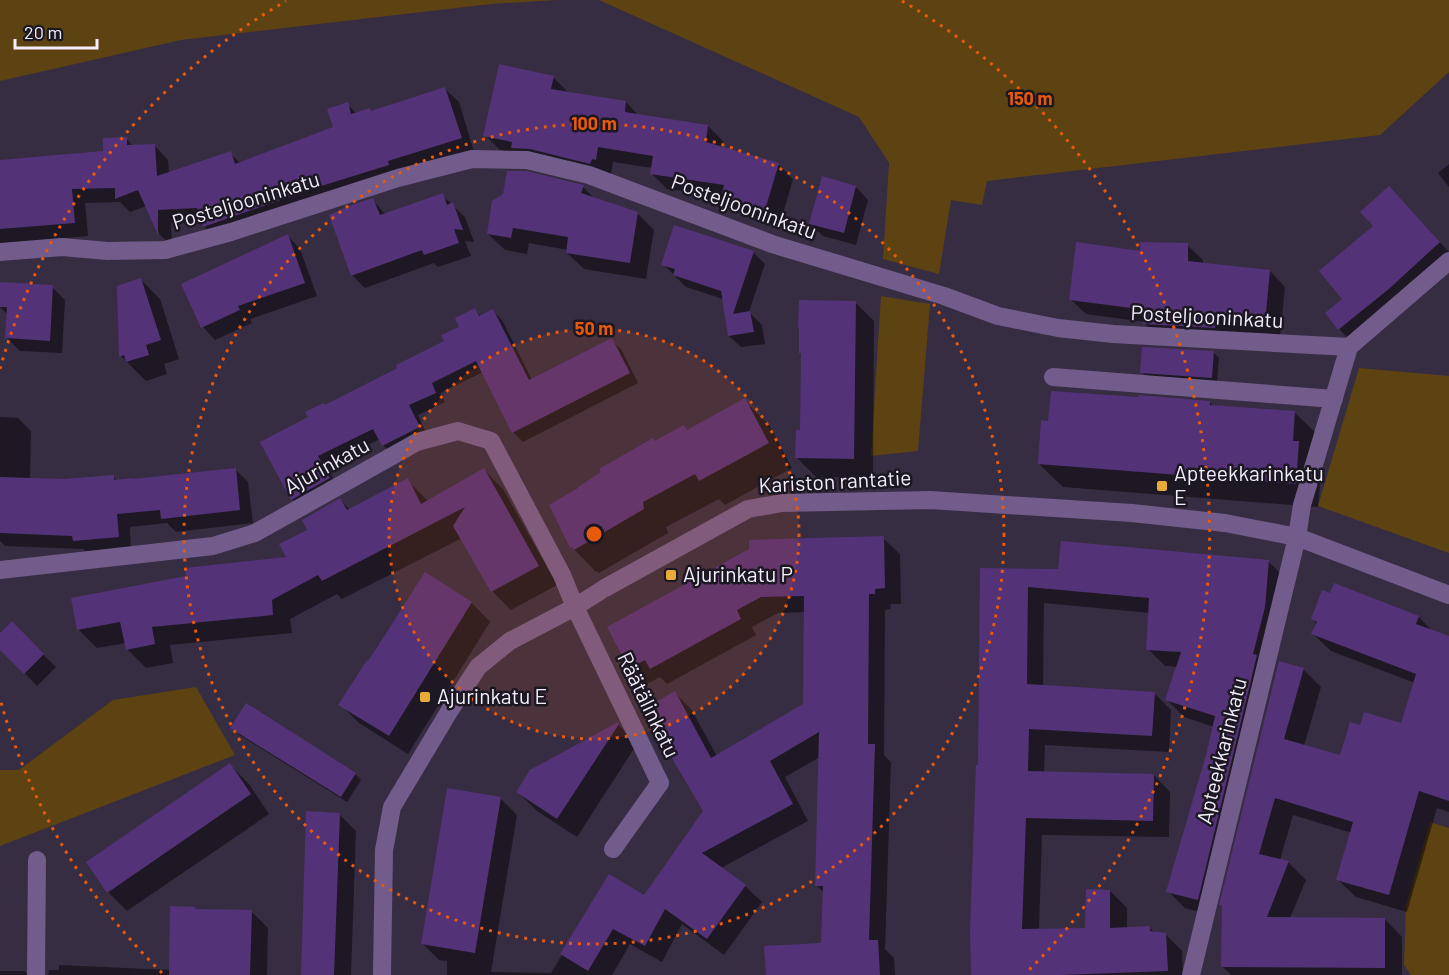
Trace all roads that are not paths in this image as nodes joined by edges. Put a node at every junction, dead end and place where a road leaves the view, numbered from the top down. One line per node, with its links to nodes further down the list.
1 (0, 252): 3 (street, Posteljooninkatu)
2 (1449, 261): 3 (street)
3 (1349, 347): 5 (street, Apteekkarinkatu)
4 (1053, 377): 5 (street)
5 (1334, 399): 6 (street, Apteekkarinkatu)
6 (1297, 537): 8 (street, Kariston rantatie); 9 (street, Kariston rantatie); 14 (street, Apteekkarinkatu)
7 (0, 570): 9 (street, Ajurinkatu)
8 (1449, 595)
9 (575, 607): 10 (street, Räätälinkatu); 13 (street, Kariston rantatie)
10 (613, 849)
11 (37, 860): 12 (street)
12 (36, 975)
13 (382, 975)
14 (1191, 975)

